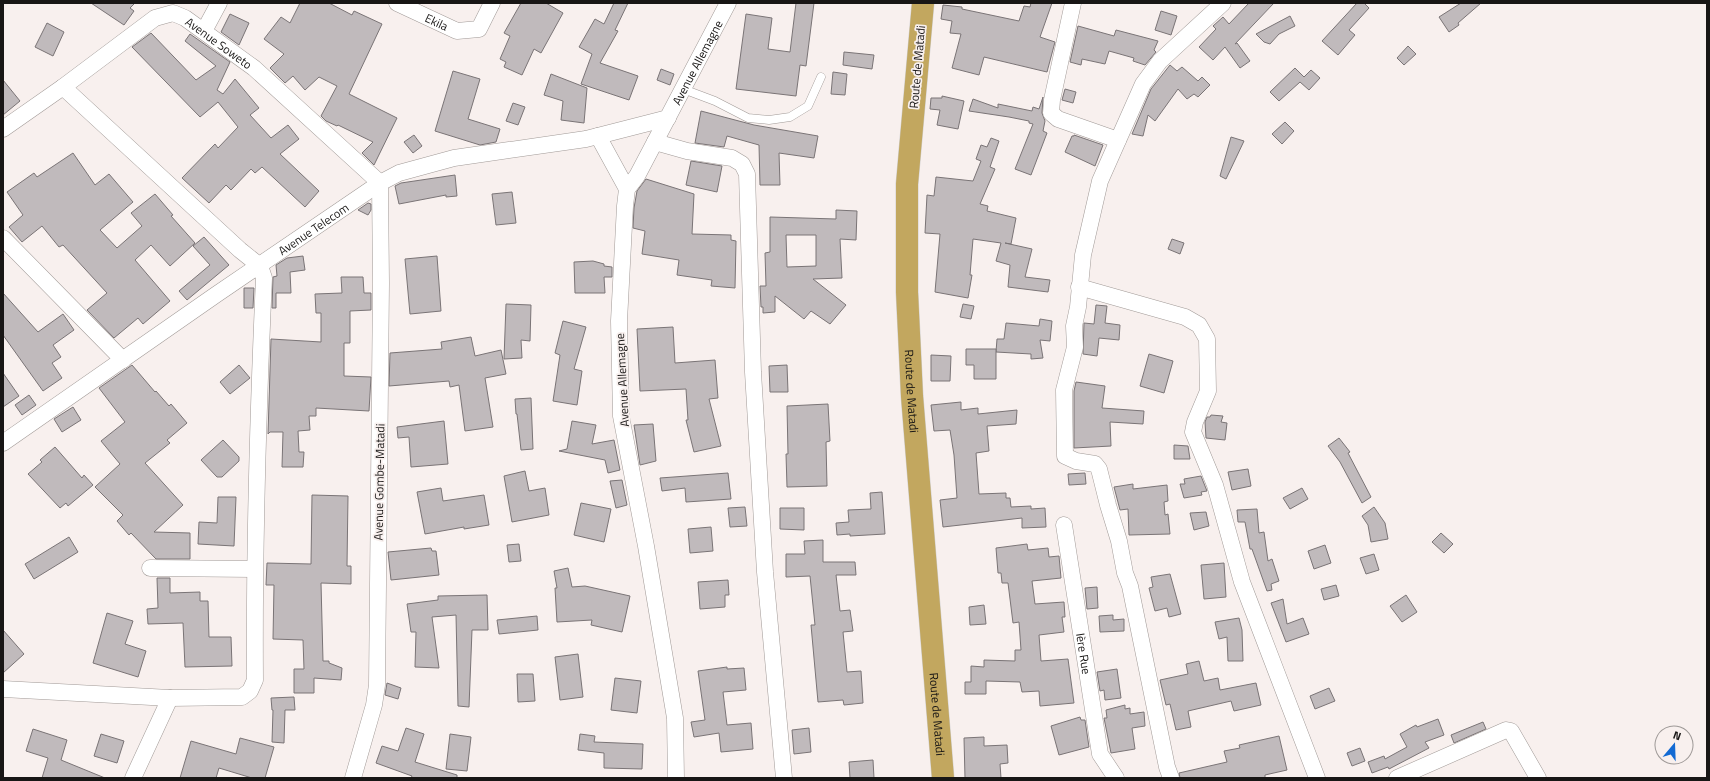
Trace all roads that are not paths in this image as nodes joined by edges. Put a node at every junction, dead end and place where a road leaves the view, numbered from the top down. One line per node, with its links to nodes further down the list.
1 (219, 3): 8 (street)
2 (492, 3): 7 (street, Ekila)
3 (728, 3): 11 (street, Avenue Allemagne)
4 (923, 3): 33 (highway, Route de Matadi)
5 (1073, 3): 15 (street)
6 (1223, 3): 15 (street)
7 (405, 5)
8 (204, 31): 10 (street, Avenue Soweto); 17 (street, Avenue Soweto)
9 (821, 77): 11 (lane)
10 (63, 87): 13 (street, Avenue Soweto); 20 (street)
11 (683, 89): 12 (street, Avenue Allemagne)
12 (668, 118): 14 (street, Avenue Telecom); 16 (street, Avenue Allemagne)
13 (3, 129)
14 (598, 136): 17 (street, Avenue Telecom); 18 (street)
15 (1118, 140): 21 (street)
16 (655, 142): 18 (street, Avenue Allemagne); 32 (street)
17 (380, 183): 20 (street, Avenue Telecom); 30 (street, Avenue Gombe-Matadi)
18 (627, 189): 31 (street, Avenue Allemagne)
19 (3, 238): 22 (street)
20 (260, 266): 22 (street, Avenue Telecom); 26 (street)
21 (1080, 287): 35 (street); 36 (street)
22 (123, 360): 23 (street, Avenue Telecom)
23 (3, 443)
24 (1064, 525): 34 (street, Ière Rue)
25 (150, 568): 26 (street)
26 (254, 569): 28 (street)
27 (3, 688): 28 (street)
28 (170, 698): 29 (street)
29 (133, 778)
30 (353, 778)
31 (676, 778)
32 (784, 778)
33 (943, 778)
34 (1116, 778)
35 (1171, 778)
36 (1317, 778)
37 (1397, 778): 38 (street)
38 (1538, 778)

